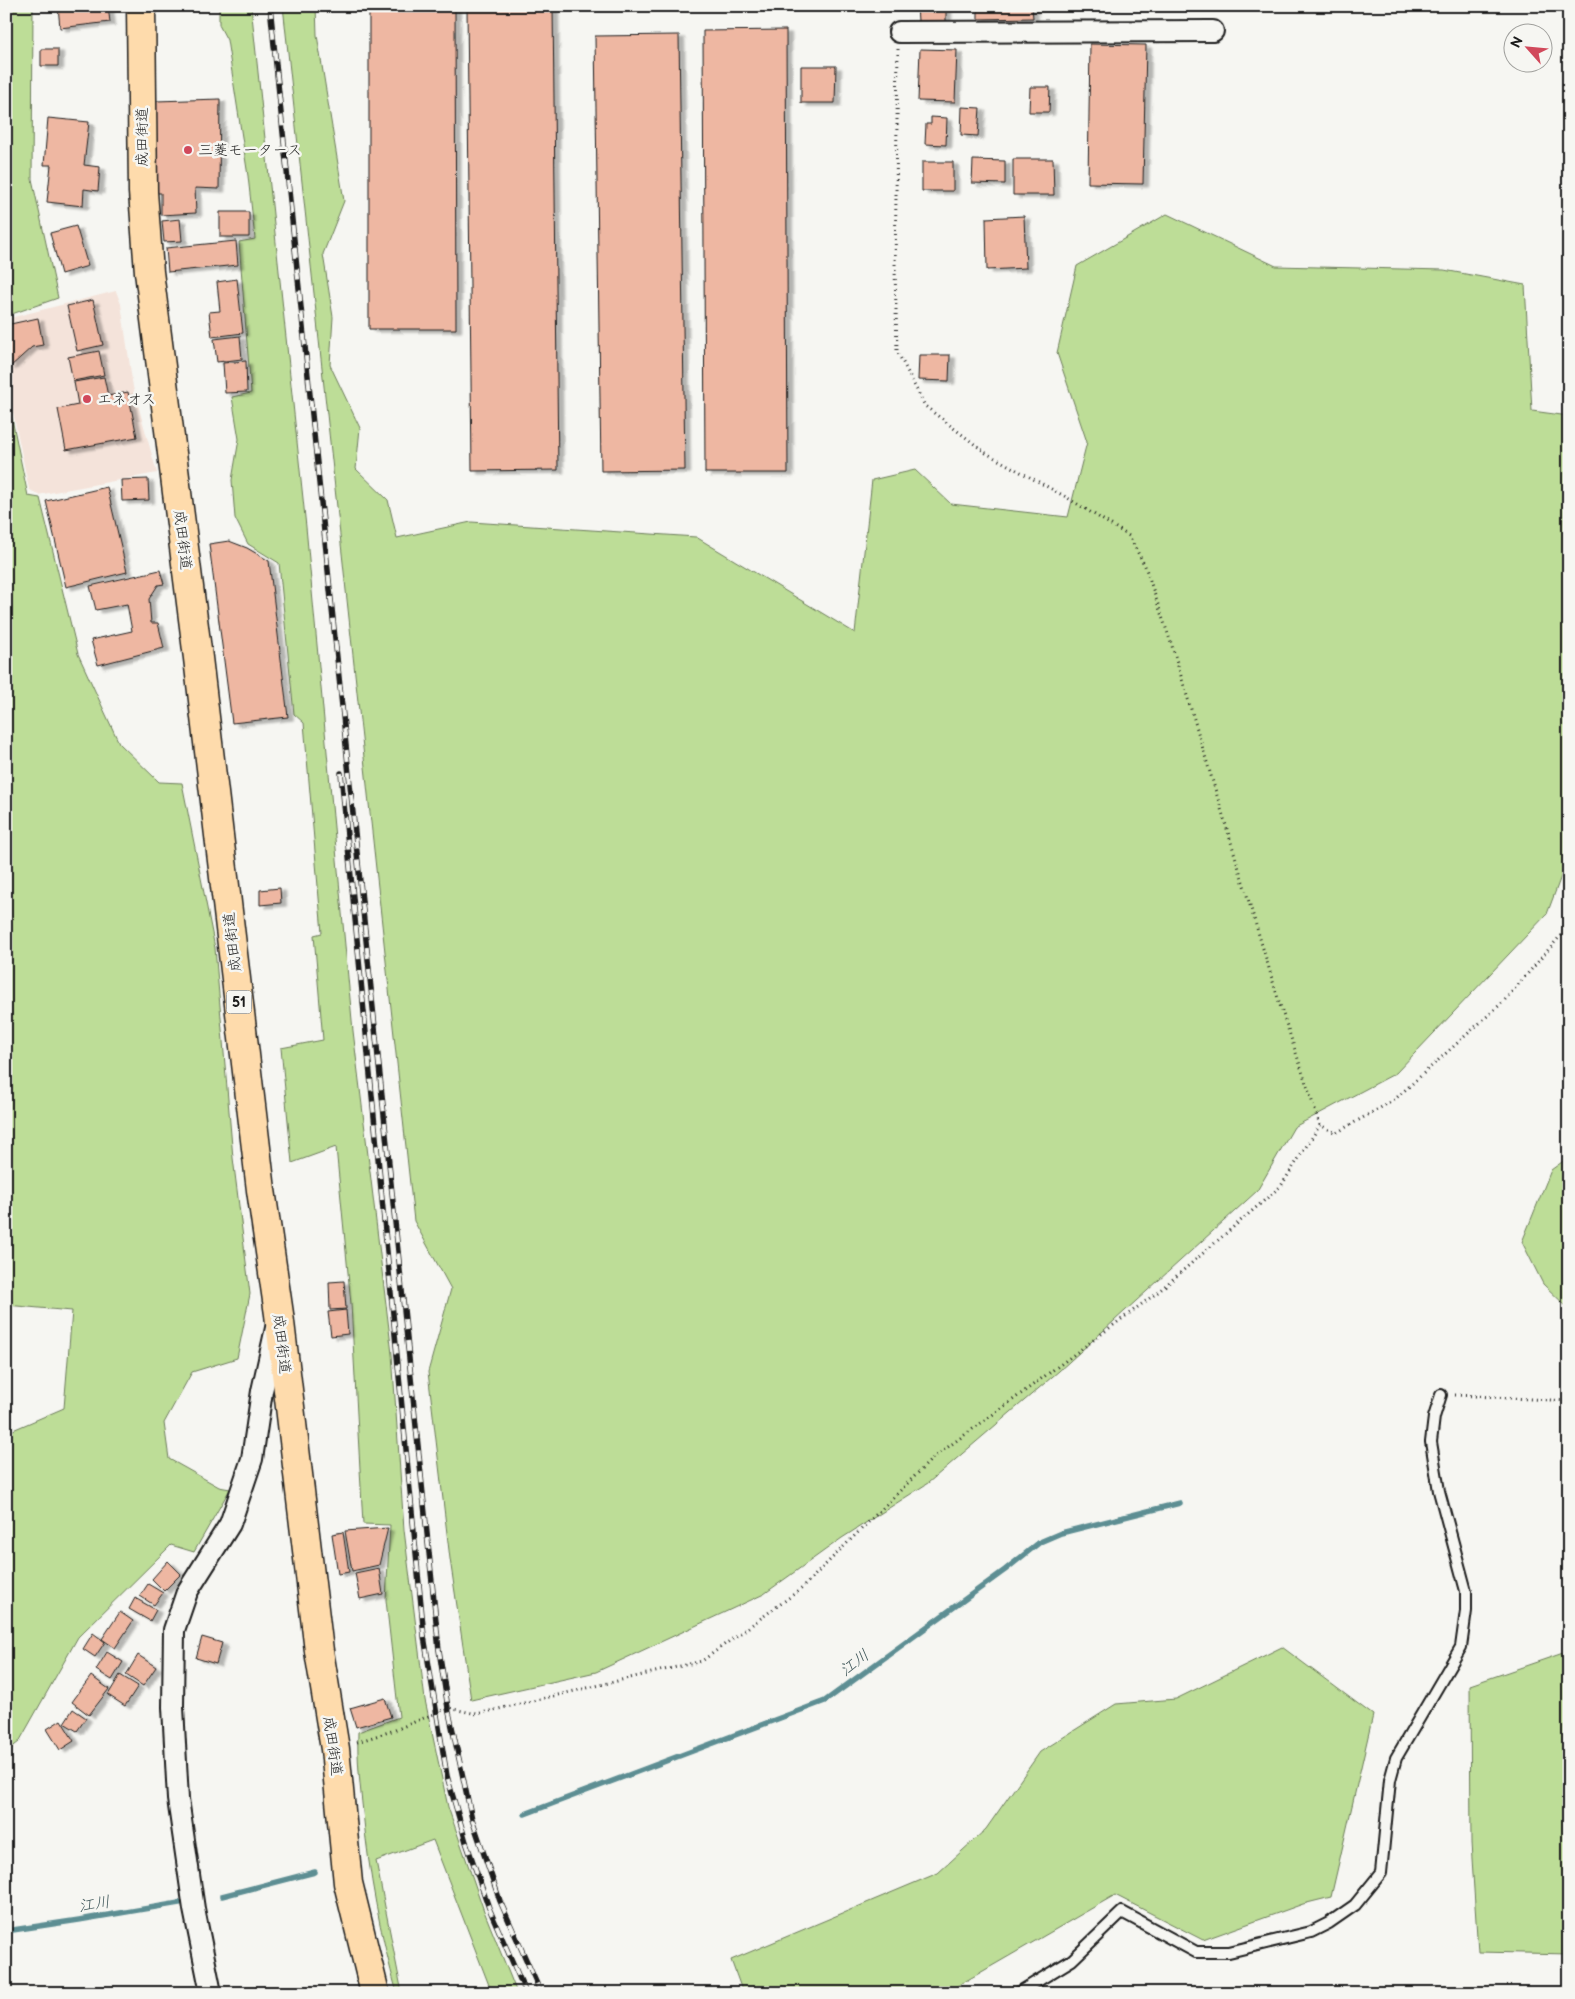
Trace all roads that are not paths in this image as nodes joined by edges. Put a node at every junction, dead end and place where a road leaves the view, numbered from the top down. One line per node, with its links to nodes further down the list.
1 (141, 6): 4 (highway, 成田街道 / 51)
2 (1213, 31): 3 (street)
3 (899, 32)
4 (279, 1314): 6 (street); 7 (highway, 成田街道 / 51)
5 (1440, 1395): 8 (lane)
6 (211, 1993)
7 (375, 1993)
8 (1018, 1993)

